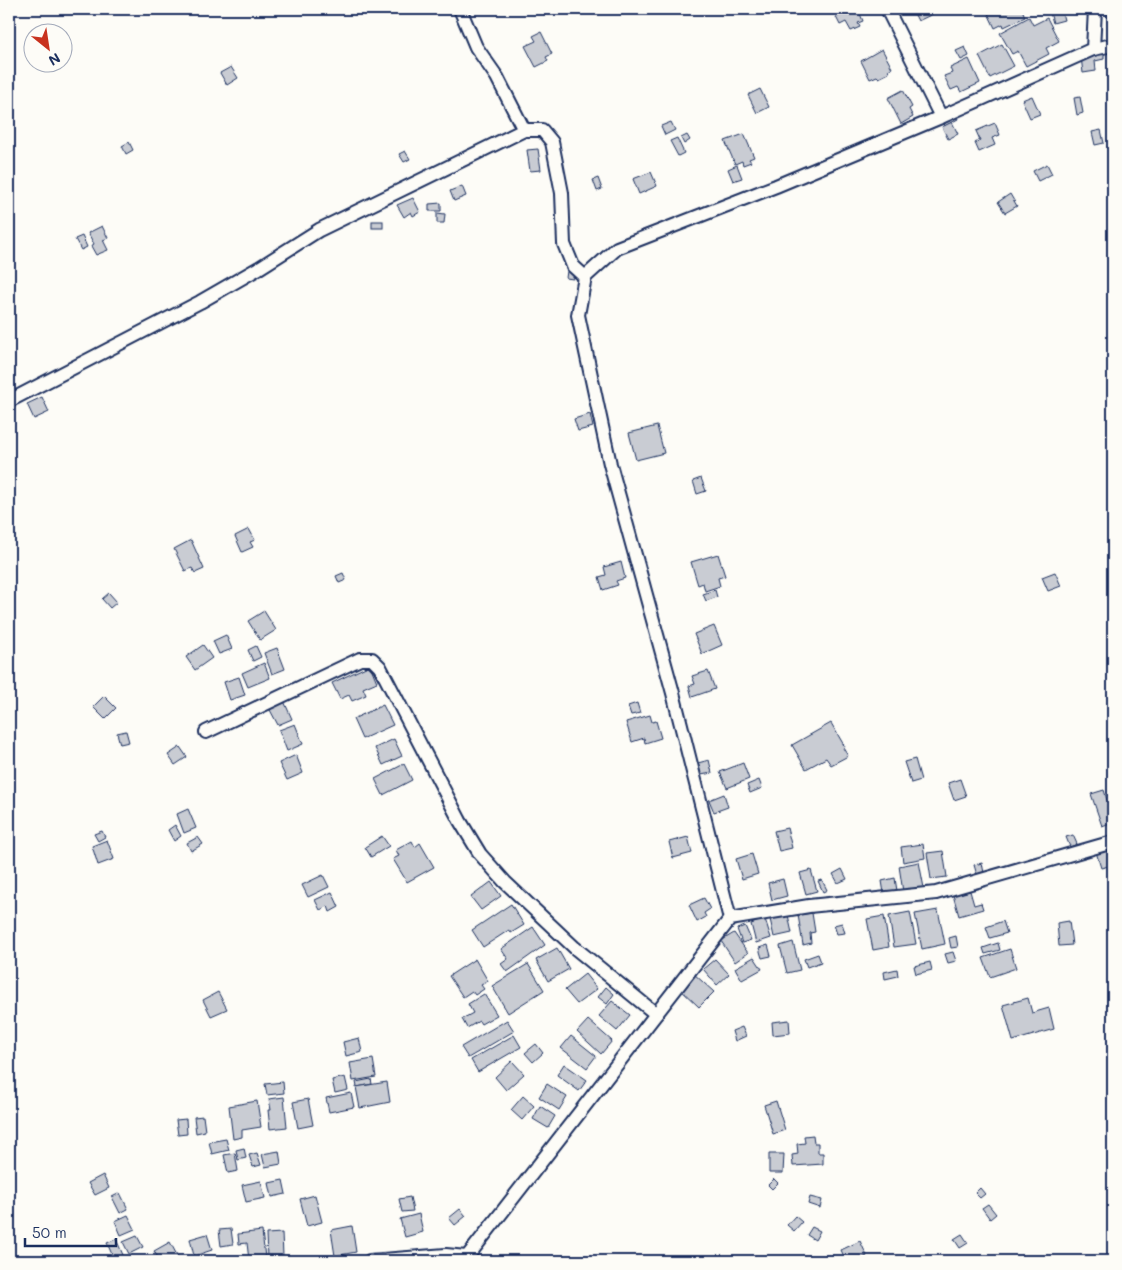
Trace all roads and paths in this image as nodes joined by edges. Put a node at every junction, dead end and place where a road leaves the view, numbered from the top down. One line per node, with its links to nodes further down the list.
1 (460, 9): 7 (street)
2 (887, 9): 6 (street)
3 (1095, 9): 5 (street)
4 (1113, 45): 5 (street)
5 (1093, 49): 6 (street)
6 (941, 118): 8 (street)
7 (524, 130): 8 (street); 9 (street)
8 (585, 277): 12 (street)
9 (9, 400)
10 (206, 732): 13 (street)
11 (1113, 842): 12 (street)
12 (730, 919): 13 (street)
13 (656, 1014): 14 (street)
14 (465, 1259): 15 (street)
15 (370, 1261)

